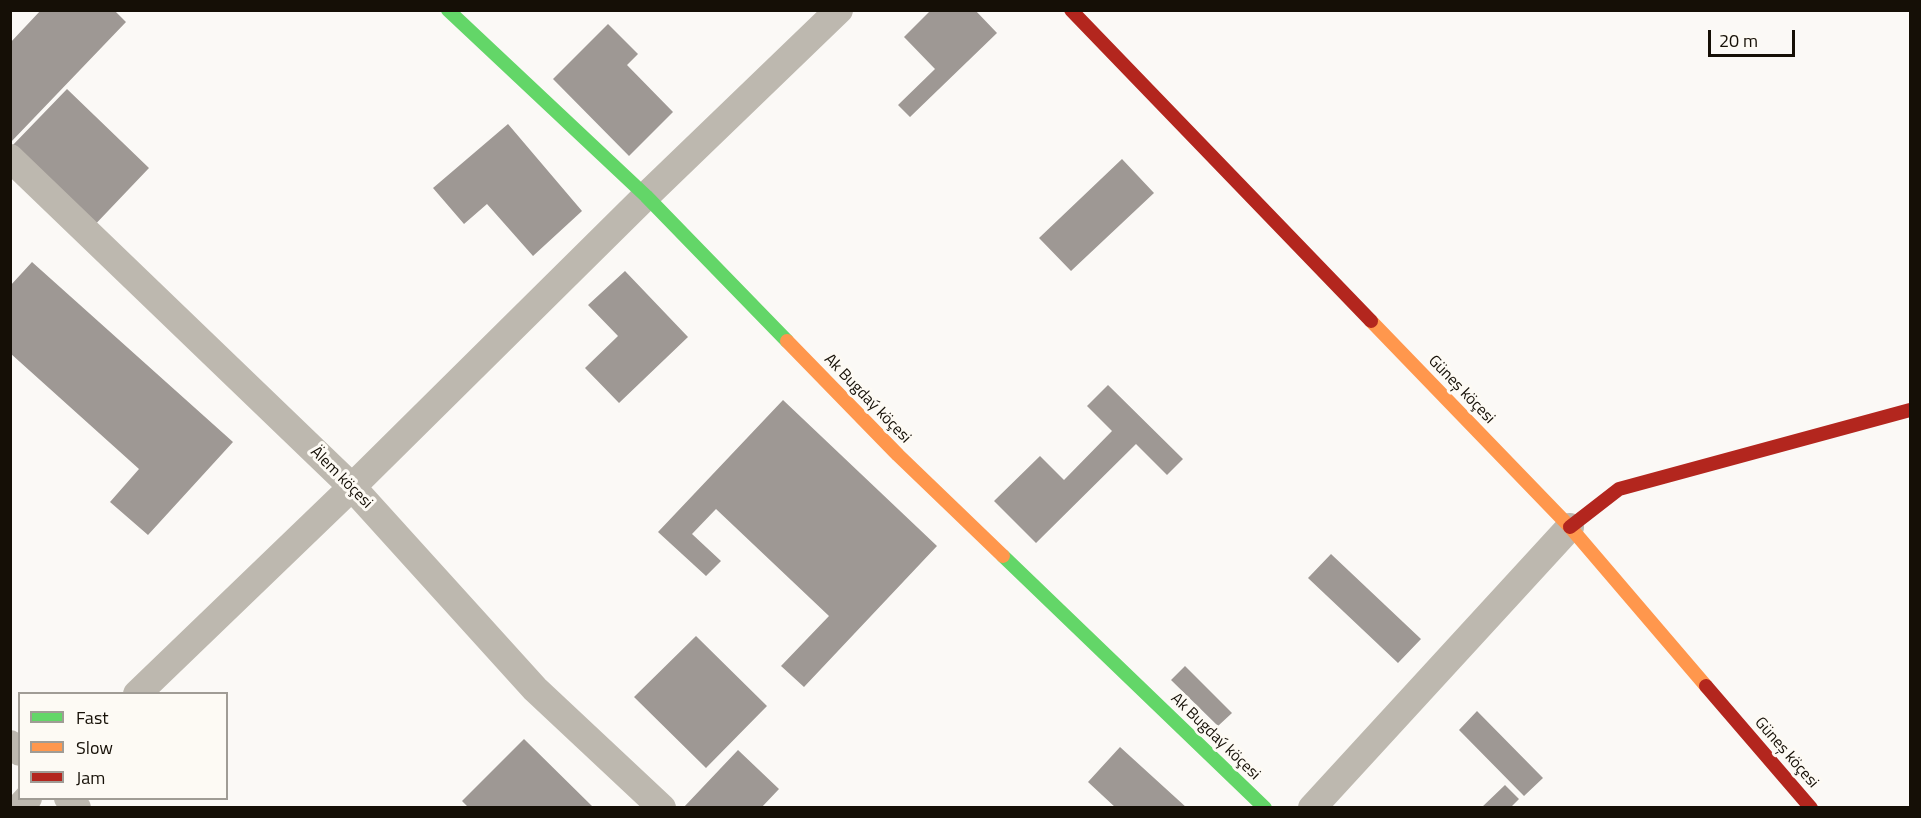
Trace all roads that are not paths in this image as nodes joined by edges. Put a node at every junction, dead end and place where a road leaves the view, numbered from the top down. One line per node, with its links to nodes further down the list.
1 (448, 10): 5 (street, Ak Bugdaý köçesi)
2 (839, 10): 5 (street)
3 (1071, 10): 8 (street, Güneş köçesi)
4 (10, 158): 7 (street, Älem köçesi)
5 (646, 196): 7 (street); 11 (street, Ak Bugdaý köçesi)
6 (1911, 410): 8 (street)
7 (352, 487): 9 (street); 10 (street, Älem köçesi)
8 (1570, 527): 12 (street); 13 (street, Güneş köçesi)
9 (138, 692)
10 (662, 807)
11 (1264, 807)
12 (1312, 807)
13 (1811, 807)

